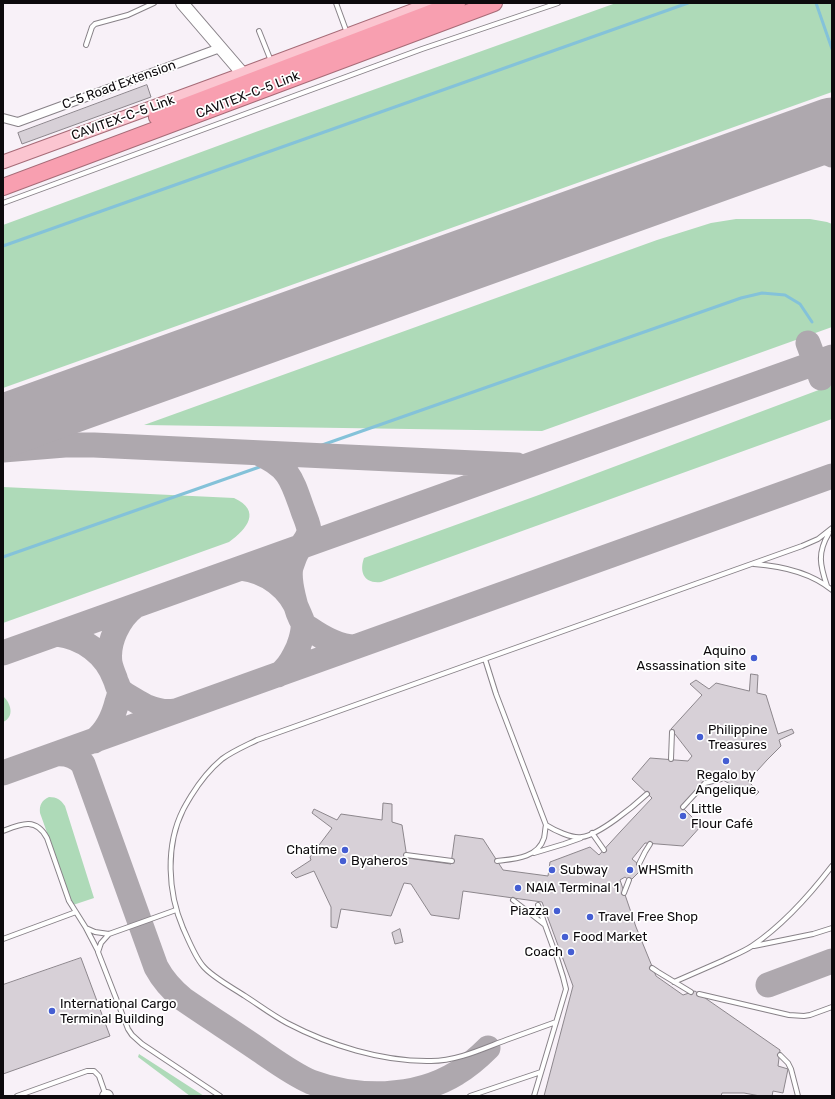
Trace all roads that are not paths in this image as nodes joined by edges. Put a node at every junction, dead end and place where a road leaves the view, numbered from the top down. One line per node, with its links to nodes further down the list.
1 (154, 3): 10 (lane)
2 (182, 3): 11 (main road)
3 (336, 3): 9 (lane)
4 (433, 3): 9 (main road)
5 (457, 3): 16 (highway, CAVITEX–C-5 Link)
6 (494, 3): 17 (highway, CAVITEX–C-5 Link)
7 (558, 3): 18 (lane)
8 (259, 31): 12 (lane)
9 (348, 35): 12 (main road)
10 (86, 45)
11 (220, 48): 13 (main road); 14 (street, C-5 Road Extension)
12 (272, 64): 13 (main road)
13 (243, 74): 15 (main road, CAVITEX-C-5 Link)
14 (3, 118)
15 (3, 162)
16 (3, 176)
17 (3, 187)
18 (3, 203)
19 (832, 529): 20 (lane); 21 (lane)
20 (752, 564): 21 (lane); 23 (lane)
21 (827, 586): 22 (lane)
22 (832, 590)
23 (485, 659): 29 (lane); 45 (lane)
24 (672, 732): 25 (lane)
25 (671, 759)
26 (721, 779): 28 (lane)
27 (647, 794): 31 (lane)
28 (683, 808)
29 (546, 825): 32 (lane); 35 (lane)
30 (3, 831): 46 (lane)
31 (592, 833): 32 (lane); 34 (lane)
32 (581, 838): 35 (lane)
33 (650, 844): 39 (lane)
34 (604, 850)
35 (532, 854): 38 (lane)
36 (406, 855): 37 (lane)
37 (452, 861)
38 (497, 861)
39 (639, 864)
40 (832, 866): 52 (lane)
41 (629, 880): 42 (lane)
42 (624, 893)
43 (513, 900): 47 (lane)
44 (538, 905): 47 (lane)
45 (176, 910): 50 (lane); 59 (lane)
46 (76, 912): 48 (lane); 51 (lane)
47 (545, 925): 59 (lane)
48 (86, 928): 50 (lane); 53 (lane)
49 (832, 928): 52 (lane)
50 (109, 934): 53 (lane)
51 (3, 939)
52 (752, 946): 55 (lane)
53 (98, 952): 64 (lane)
54 (652, 968): 55 (lane)
55 (674, 982): 56 (lane)
56 (691, 992)
57 (699, 994): 58 (lane)
58 (832, 1007)
59 (556, 1022): 61 (lane)
60 (780, 1056): 67 (lane)
61 (541, 1072): 65 (lane); 66 (lane)
62 (17, 1096): 63 (lane)
63 (106, 1096)
64 (220, 1096)
65 (470, 1096)
66 (534, 1096)
67 (798, 1096)

